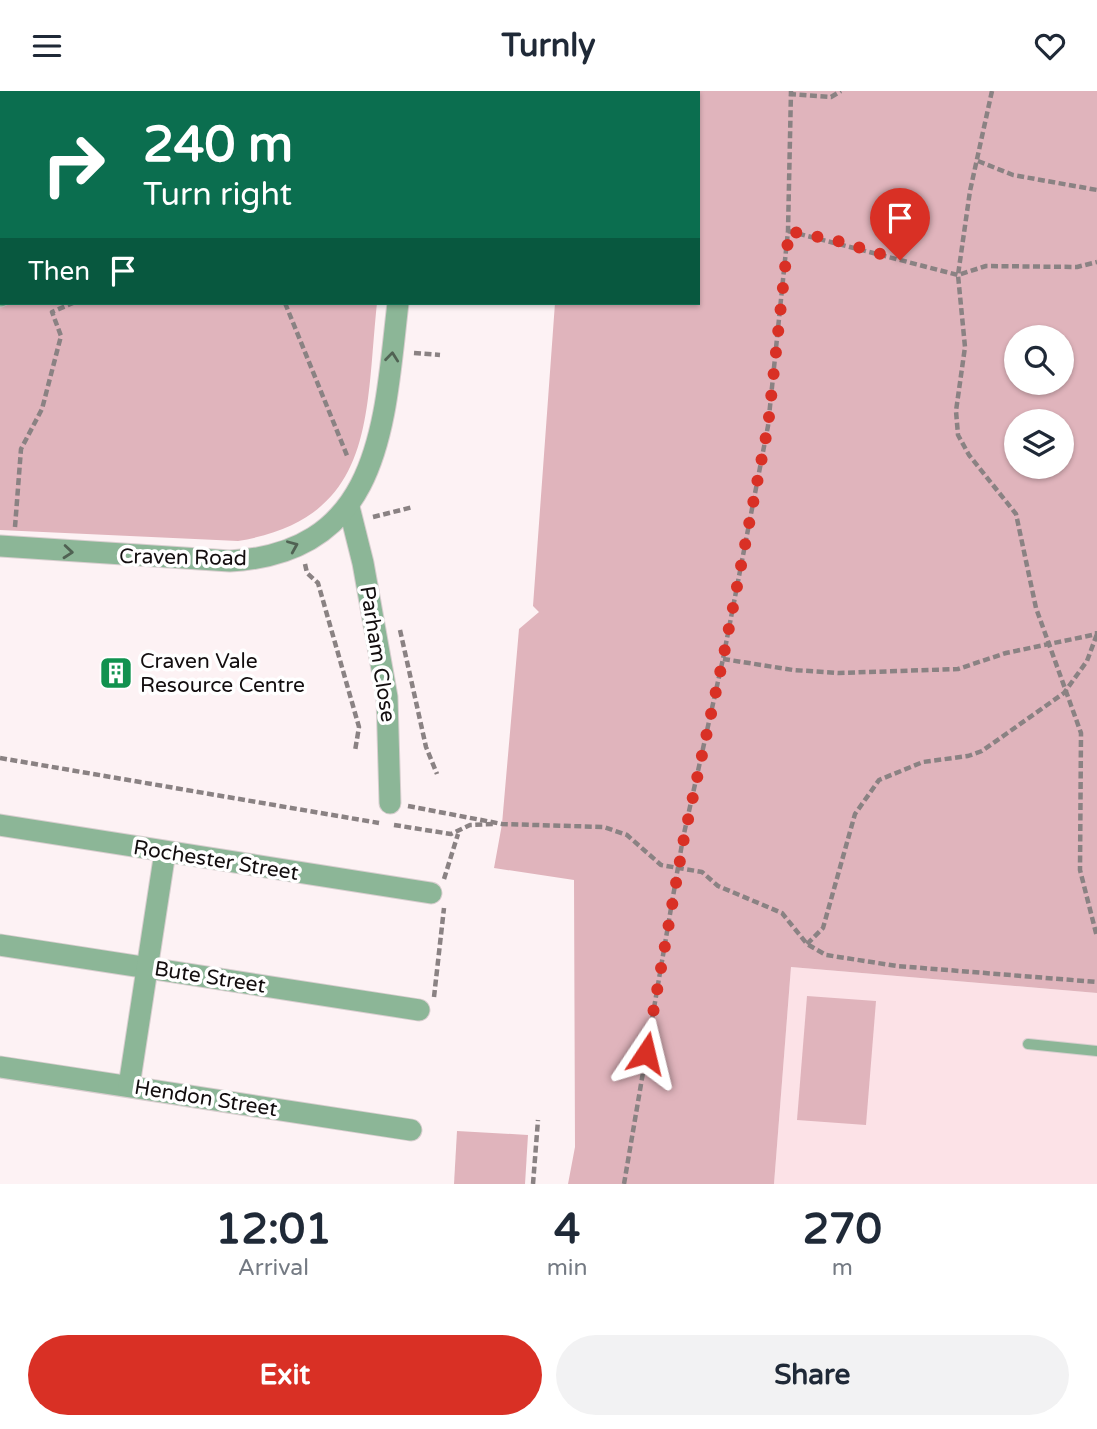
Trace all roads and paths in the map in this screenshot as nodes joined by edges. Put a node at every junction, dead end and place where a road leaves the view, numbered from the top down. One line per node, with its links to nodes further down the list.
1 (841, 91): 3 (path)
2 (992, 91): 4 (path)
3 (790, 93): 6 (path)
4 (978, 161): 5 (path); 8 (path)
5 (1097, 190)
6 (789, 231): 8 (path); 22 (path)
7 (1097, 262): 8 (path)
8 (958, 275): 21 (path)
9 (68, 305): 18 (path)
10 (286, 305): 14 (path)
11 (398, 305): 14 (street, Craven Road, one-way to 11)
12 (410, 352): 13 (path)
13 (439, 355)
14 (368, 474): 15 (street, Craven Road)
15 (349, 507): 18 (street, Craven Road, one-way to 15); 26 (street, Parham Close)
16 (413, 507): 17 (path)
17 (369, 517)
18 (7, 541)
19 (303, 560): 24 (path)
20 (1097, 633): 21 (path); 23 (path)
21 (1048, 644): 22 (path); 23 (path)
22 (723, 659): 31 (path)
23 (1064, 693): 33 (path); 34 (path)
24 (355, 751)
25 (0, 758): 29 (path)
26 (390, 803): 27 (path)
27 (502, 824): 29 (path); 31 (path)
28 (0, 825): 30 (street, Rochester Street)
29 (458, 833): 32 (path)
30 (165, 852): 32 (street, Rochester Street); 36 (street)
31 (678, 869): 34 (path); 46 (path)
32 (440, 895): 38 (path)
33 (1097, 937)
34 (807, 944): 37 (path)
35 (0, 945): 36 (street, Bute Street)
36 (148, 968): 38 (street, Bute Street); 42 (street)
37 (1097, 982)
38 (419, 1010)
39 (1028, 1044): 40 (lane)
40 (1097, 1051)
41 (0, 1066): 42 (street, Hendon Street)
42 (129, 1086): 44 (street, Hendon Street)
43 (538, 1120): 45 (path)
44 (411, 1130)
45 (533, 1184)
46 (624, 1184)

